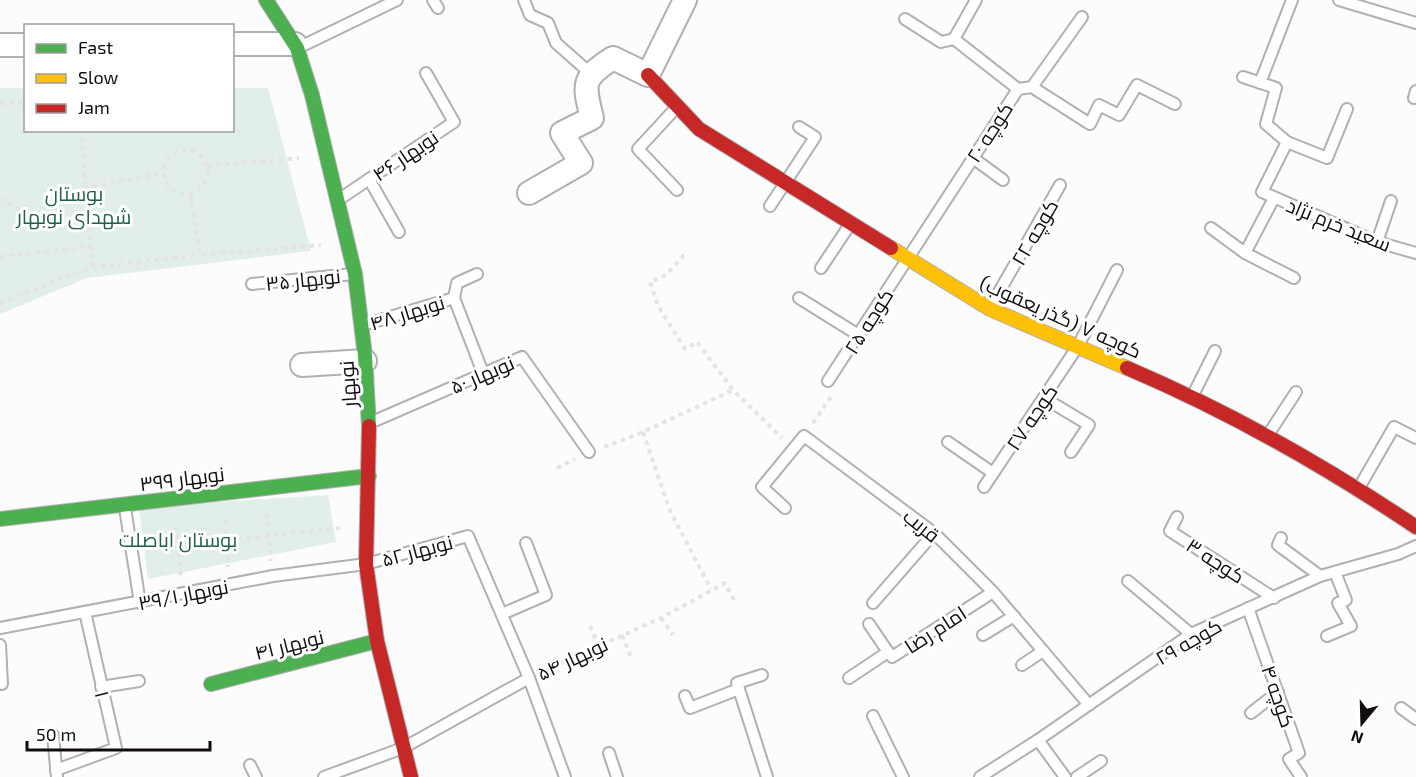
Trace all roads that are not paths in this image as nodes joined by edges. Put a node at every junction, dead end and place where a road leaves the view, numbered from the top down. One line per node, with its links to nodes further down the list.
1 (266, 0): 15 (street, نوبهار)
2 (397, 0): 15 (lane)
3 (524, 0): 17 (lane)
4 (685, 0): 18 (street)
5 (976, 0): 11 (lane)
6 (1292, 0): 20 (lane)
7 (1339, 0): 10 (lane)
8 (1082, 17): 21 (lane, کوچه ۲۰)
9 (905, 19): 11 (lane)
10 (1416, 23)
11 (954, 39): 22 (lane)
12 (234, 44): 15 (street)
13 (0, 45): 14 (street)
14 (24, 45)
15 (296, 46): 36 (street, نوبهار)
16 (426, 73): 29 (lane, نوبهار ۴۶)
17 (590, 73): 18 (street); 34 (street)
18 (648, 75): 24 (street, کوچه ۷ (گذر یعقوب))
19 (1243, 77): 20 (lane)
20 (1260, 83): 27 (lane)
21 (1032, 87): 22 (lane, کوچه ۲۰); 23 (lane)
22 (1018, 89): 28 (lane, کوچه ۲۰)
23 (1175, 104)
24 (679, 105): 31 (street, کوچه ۷ (گذر یعقوب)); 33 (lane)
25 (1347, 109): 27 (lane)
26 (799, 127): 31 (lane)
27 (1287, 142): 35 (lane, سعید خرم نژاد)
28 (972, 158): 30 (lane); 45 (lane, کوچه ۲۰)
29 (369, 179): 36 (lane, نوبهار ۴۶); 41 (lane)
30 (1003, 180)
31 (785, 184): 38 (lane); 39 (street, کوچه ۷ (گذر یعقوب))
32 (1060, 185): 54 (lane, کوچه ۲۲)
33 (677, 190)
34 (529, 193)
35 (1275, 198): 42 (lane, سعید خرم نژاد); 43 (lane)
36 (338, 200): 48 (street, نوبهار)
37 (1391, 201): 42 (lane)
38 (770, 206)
39 (850, 225): 45 (street, کوچه ۷ (گذر یعقوب)); 46 (lane)
40 (1211, 228): 43 (lane)
41 (399, 232)
42 (1377, 242): 44 (lane, سعید خرم نژاد)
43 (1245, 253): 50 (lane)
44 (1416, 253)
45 (906, 260): 54 (street, کوچه ۷ (گذر یعقوب)); 56 (lane, کوچه ۲۵)
46 (821, 268)
47 (1117, 270): 57 (lane, کوچه ۲۷)
48 (355, 274): 51 (lane, نوبهار ۳۵); 55 (street, نوبهار)
49 (477, 274): 52 (lane)
50 (1294, 278)
51 (252, 284)
52 (454, 298): 55 (lane, نوبهار ۴۸); 61 (lane)
53 (800, 298): 56 (lane)
54 (990, 309): 57 (street, کوچه ۷ (گذر یعقوب))
55 (360, 326): 59 (street, نوبهار)
56 (860, 336): 62 (lane, کوچه ۲۵)
57 (1078, 346): 64 (street, کوچه ۷ (گذر یعقوب)); 65 (lane, کوچه ۲۷)
58 (1215, 351): 64 (lane)
59 (365, 361): 60 (street); 66 (street, نوبهار)
60 (302, 365)
61 (483, 374): 66 (lane, نوبهار ۵۰); 70 (lane, نوبهار ۵۰)
62 (828, 381)
63 (1296, 392): 67 (lane)
64 (1192, 396): 67 (street, کوچه ۷ (گذر یعقوب))
65 (1044, 398): 71 (lane); 72 (lane, کوچه ۲۷)
66 (369, 424): 73 (street, نوبهار)
67 (1266, 438): 75 (street, کوچه ۷ (گذر یعقوب))
68 (1416, 438): 75 (lane)
69 (948, 442): 72 (lane)
70 (589, 452)
71 (1071, 452)
72 (993, 473): 74 (lane, کوچه ۲۷)
73 (369, 476): 76 (street, نوبهار ۳۹۹); 85 (street, نوبهار)
74 (984, 487)
75 (1359, 489): 80 (street, کوچه ۷ (گذر یعقوب))
76 (124, 504): 79 (street, نوبهار ۳۹۹); 91 (lane)
77 (785, 508): 81 (lane, قریب)
78 (1177, 517): 90 (lane, کوچه ۳)
79 (0, 519)
80 (1416, 527)
81 (934, 533): 89 (lane, قریب); 92 (lane)
82 (1281, 538): 87 (lane)
83 (526, 543): 95 (lane)
84 (1416, 546): 86 (lane, کوچه ۲۹)
85 (366, 564): 91 (lane, نوبهار ۳۹/۱); 95 (lane, نوبهار ۵۲); 102 (street, نوبهار)
86 (1335, 572): 87 (lane, کوچه ۲۹); 101 (lane)
87 (1320, 576): 90 (lane, کوچه ۲۹)
88 (1128, 581): 99 (lane)
89 (993, 592): 96 (lane, قریب); 104 (lane, امام رضا)
90 (1274, 598): 93 (lane, کوچه ۲۹)
91 (140, 603): 94 (lane, نوبهار ۳۹/۱)
92 (873, 603)
93 (1248, 608): 99 (lane, کوچه ۲۹); 115 (lane, کوچه ۴)
94 (85, 612): 98 (lane, نوبهار ۳۹/۱); 114 (lane, ۱)
95 (502, 614): 108 (lane)
96 (1014, 616): 100 (lane); 105 (lane, قریب)
97 (868, 624): 104 (lane)
98 (0, 628)
99 (1191, 634): 117 (lane, کوچه ۲۹)
100 (983, 635)
101 (1328, 636)
102 (377, 641): 112 (street, نوبهار ۴۱); 124 (street, نوبهار)
103 (0, 645): 111 (lane)
104 (888, 651): 109 (lane, امام رضا)
105 (1043, 651): 106 (lane); 117 (lane, قریب)
106 (1022, 665)
107 (762, 675): 113 (lane)
108 (529, 678): 124 (lane, نوبهار ۵۴); 132 (lane)
109 (849, 678)
110 (139, 681): 114 (lane)
111 (2, 684)
112 (212, 684)
113 (738, 686): 116 (lane); 134 (lane)
114 (101, 687): 128 (lane, ۱)
115 (1278, 692): 119 (lane); 139 (lane, کوچه ۴)
116 (685, 696)
117 (1089, 705): 123 (lane, کوچه ۲۹)
118 (1401, 708): 121 (lane)
119 (1251, 713)
120 (873, 716): 135 (lane)
121 (1416, 719)
122 (53, 735): 128 (lane)
123 (1038, 740): 136 (lane, کوچه ۲۹); 137 (lane)
124 (404, 748): 130 (lane, نوبهار ۵۴); 131 (street, نوبهار)
125 (609, 753): 133 (lane)
126 (1101, 761): 138 (lane)
127 (250, 765): 129 (lane)
128 (56, 774)
129 (256, 777)
130 (324, 777)
131 (411, 777)
132 (566, 777)
133 (617, 777)
134 (767, 777)
135 (903, 777)
136 (980, 777)
137 (1065, 777)
138 (1077, 777)
139 (1301, 777)

